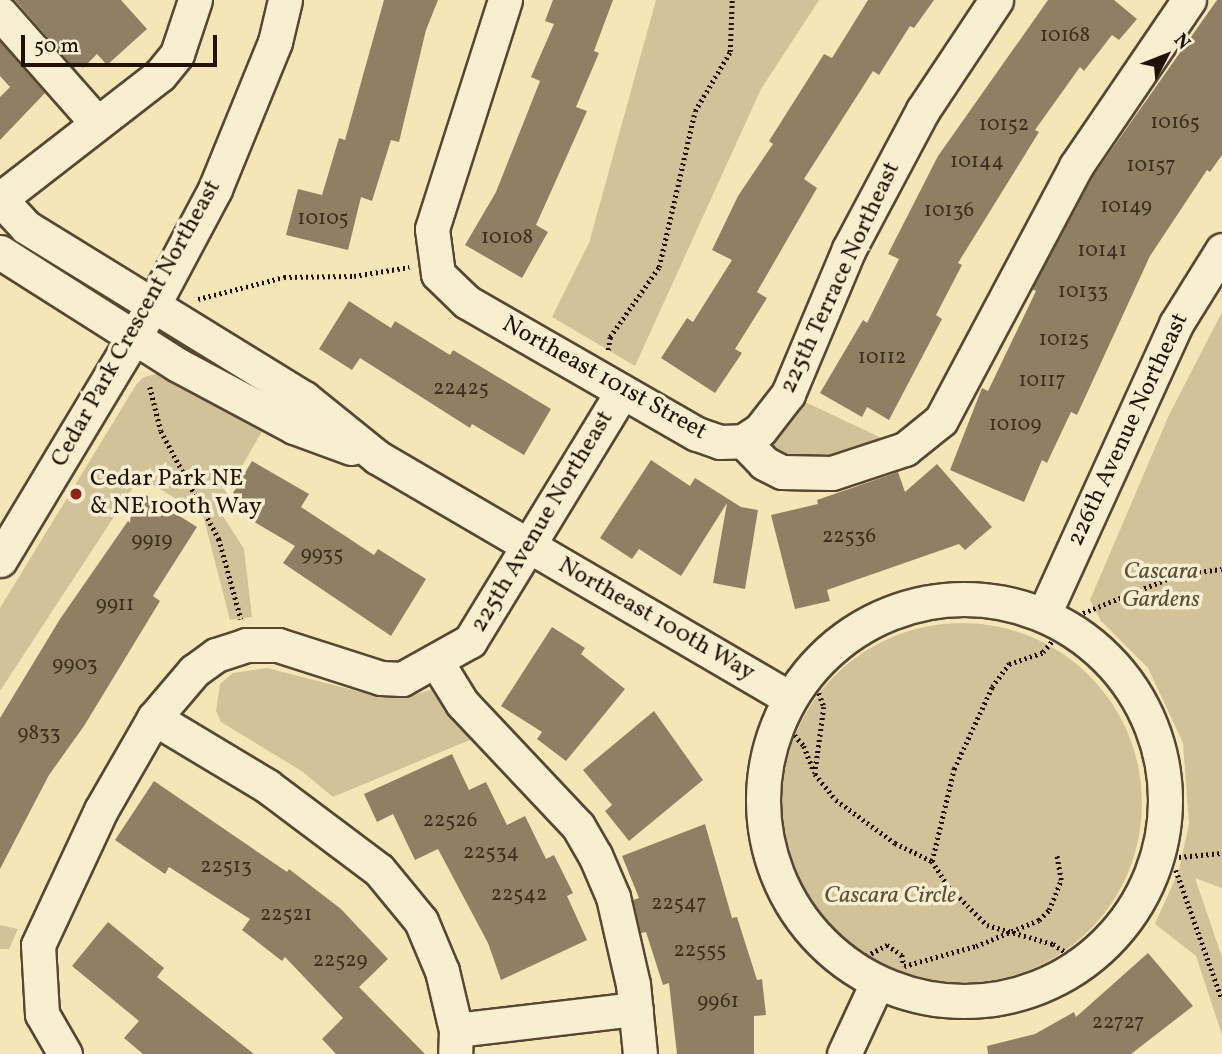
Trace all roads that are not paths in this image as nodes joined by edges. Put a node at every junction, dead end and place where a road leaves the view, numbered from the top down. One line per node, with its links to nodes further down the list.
1 (195, 0): 7 (street)
2 (285, 0): 11 (street, Cedar Park Crescent Northeast)
3 (505, 0): 13 (street, Northeast 101st Street)
4 (996, 0): 14 (street, 225th Terrace Northeast)
5 (1189, 0): 14 (street)
6 (0, 13): 7 (street)
7 (96, 122): 8 (street)
8 (0, 199): 11 (street, Northeast 100th Way)
9 (1222, 250): 18 (street, 226th Avenue Northeast)
10 (0, 252): 12 (street, Northeast 100th Way)
11 (155, 302): 12 (street, Cedar Park Crescent Northeast); 15 (street, Northeast 100th Way)
12 (135, 337): 15 (street, Northeast 100th Way); 17 (street, Cedar Park Crescent Northeast)
13 (612, 387): 14 (street, Northeast 101st Street); 16 (street, 225th Avenue Northeast)
14 (743, 441)
15 (377, 457): 16 (street, Northeast 100th Way)
16 (531, 548): 19 (street, 225th Avenue Northeast); 20 (street, Northeast 100th Way)
17 (0, 560)
18 (1050, 624): 20 (street); 22 (street)
19 (436, 661): 21 (street, 225th Avenue Northeast); 23 (street)
20 (803, 693): 22 (street)
21 (154, 718): 24 (street); 25 (street, 225th Avenue Northeast)
22 (891, 974): 27 (street)
23 (636, 1009): 24 (street); 26 (street)
24 (456, 1042)
25 (65, 1054)
26 (640, 1054)
27 (844, 1054)

